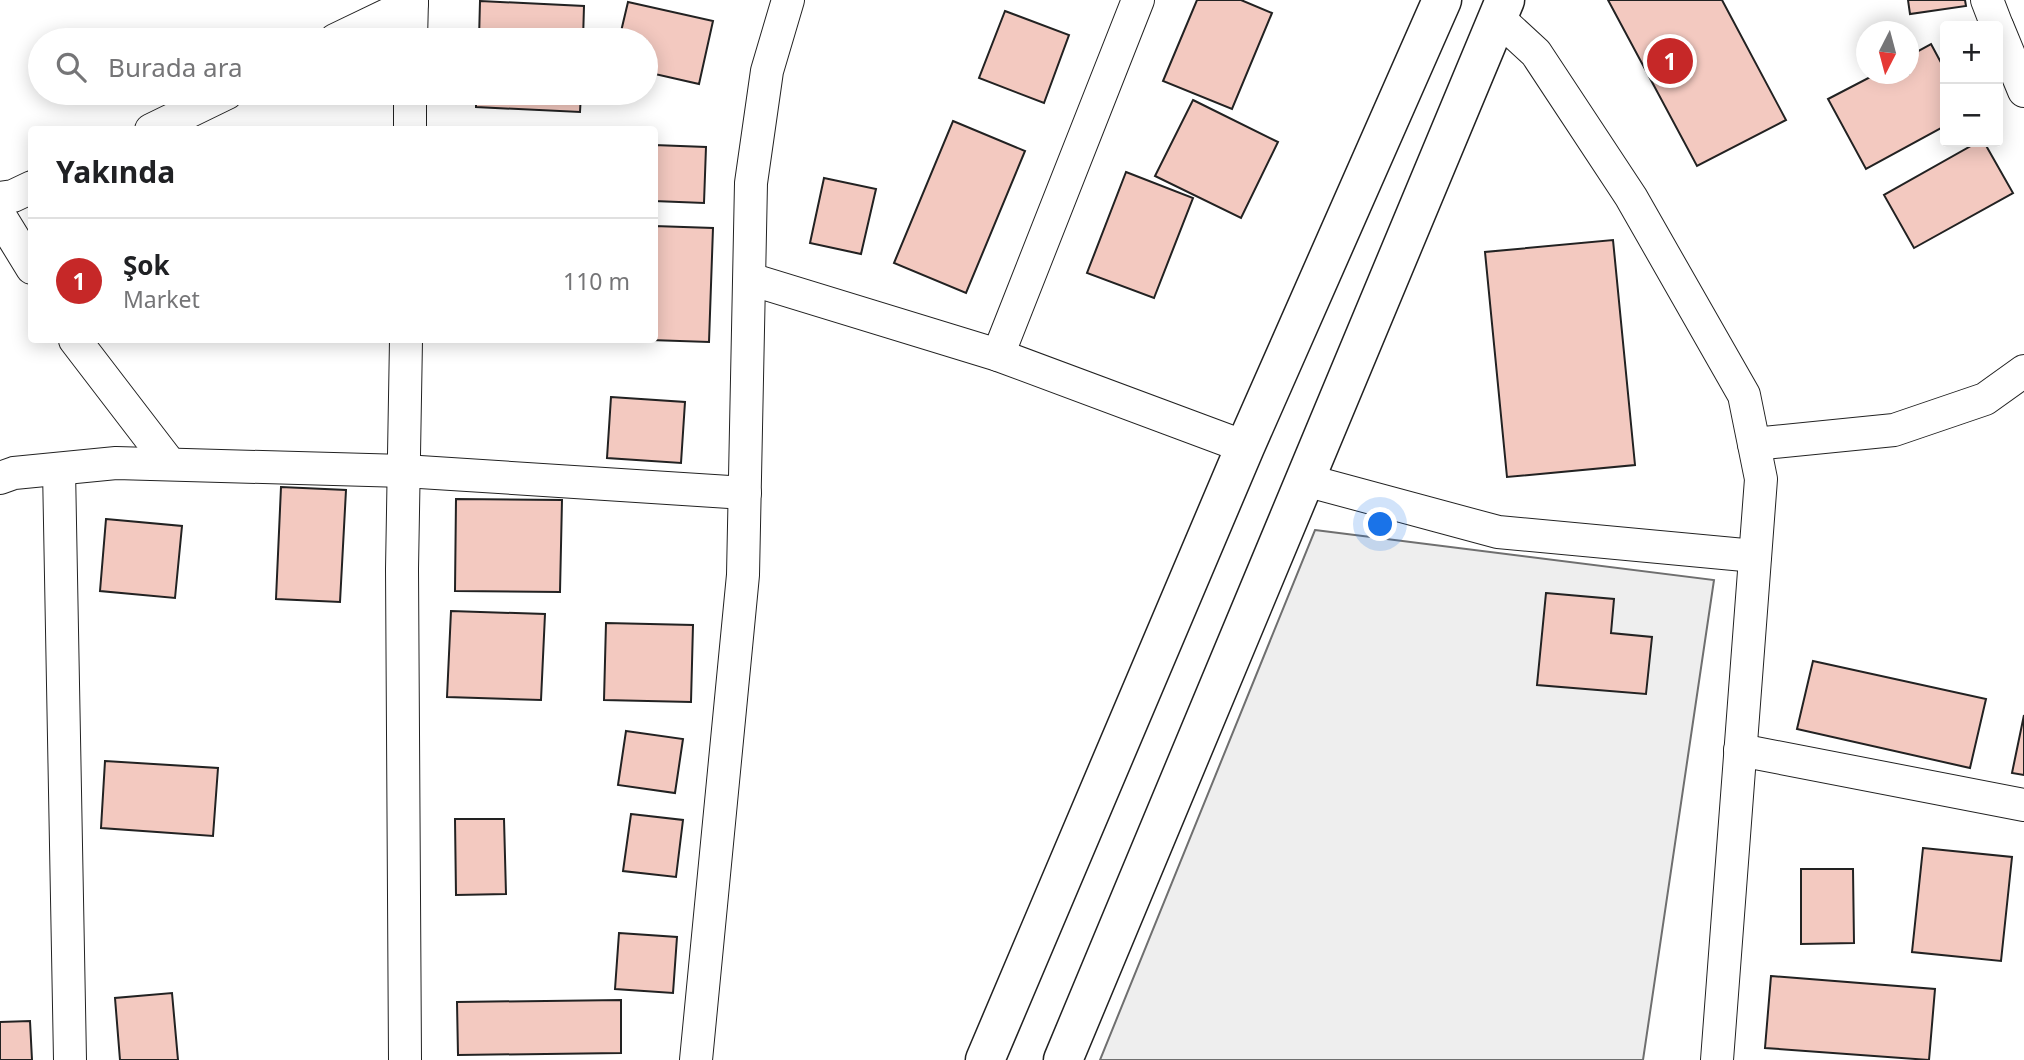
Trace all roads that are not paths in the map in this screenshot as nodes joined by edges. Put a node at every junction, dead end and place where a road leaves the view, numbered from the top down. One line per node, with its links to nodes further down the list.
1 (788, 0): 20 (street)
2 (1139, 0): 23 (street)
3 (1442, 0): 26 (street)
4 (1987, 0): 7 (street)
5 (412, 2): 8 (street); 9 (street)
6 (1502, 9): 25 (street); 31 (street)
7 (1995, 21)
8 (359, 28)
9 (411, 28)
10 (2003, 41): 11 (street)
11 (2024, 91)
12 (202, 105): 14 (street)
13 (411, 105): 15 (street)
14 (159, 126)
15 (410, 126)
16 (28, 189): 17 (street)
17 (0, 198)
18 (0, 216): 19 (street)
19 (28, 262)
20 (750, 279): 23 (street); 32 (street)
21 (77, 343): 27 (street)
22 (406, 343): 29 (street)
23 (998, 355): 26 (street)
24 (2024, 371): 25 (street)
25 (1754, 444): 33 (street)
26 (1245, 447): 39 (street)
27 (170, 464): 28 (street); 29 (street)
28 (60, 469): 30 (street); 36 (street)
29 (404, 471): 32 (street); 37 (street)
30 (0, 478)
31 (1305, 480): 33 (street); 40 (street)
32 (745, 493): 38 (street)
33 (1755, 556): 34 (street)
34 (1740, 750): 35 (street); 41 (street)
35 (2024, 805)
36 (70, 1060)
37 (405, 1060)
38 (696, 1060)
39 (985, 1060)
40 (1063, 1060)
41 (1717, 1060)

